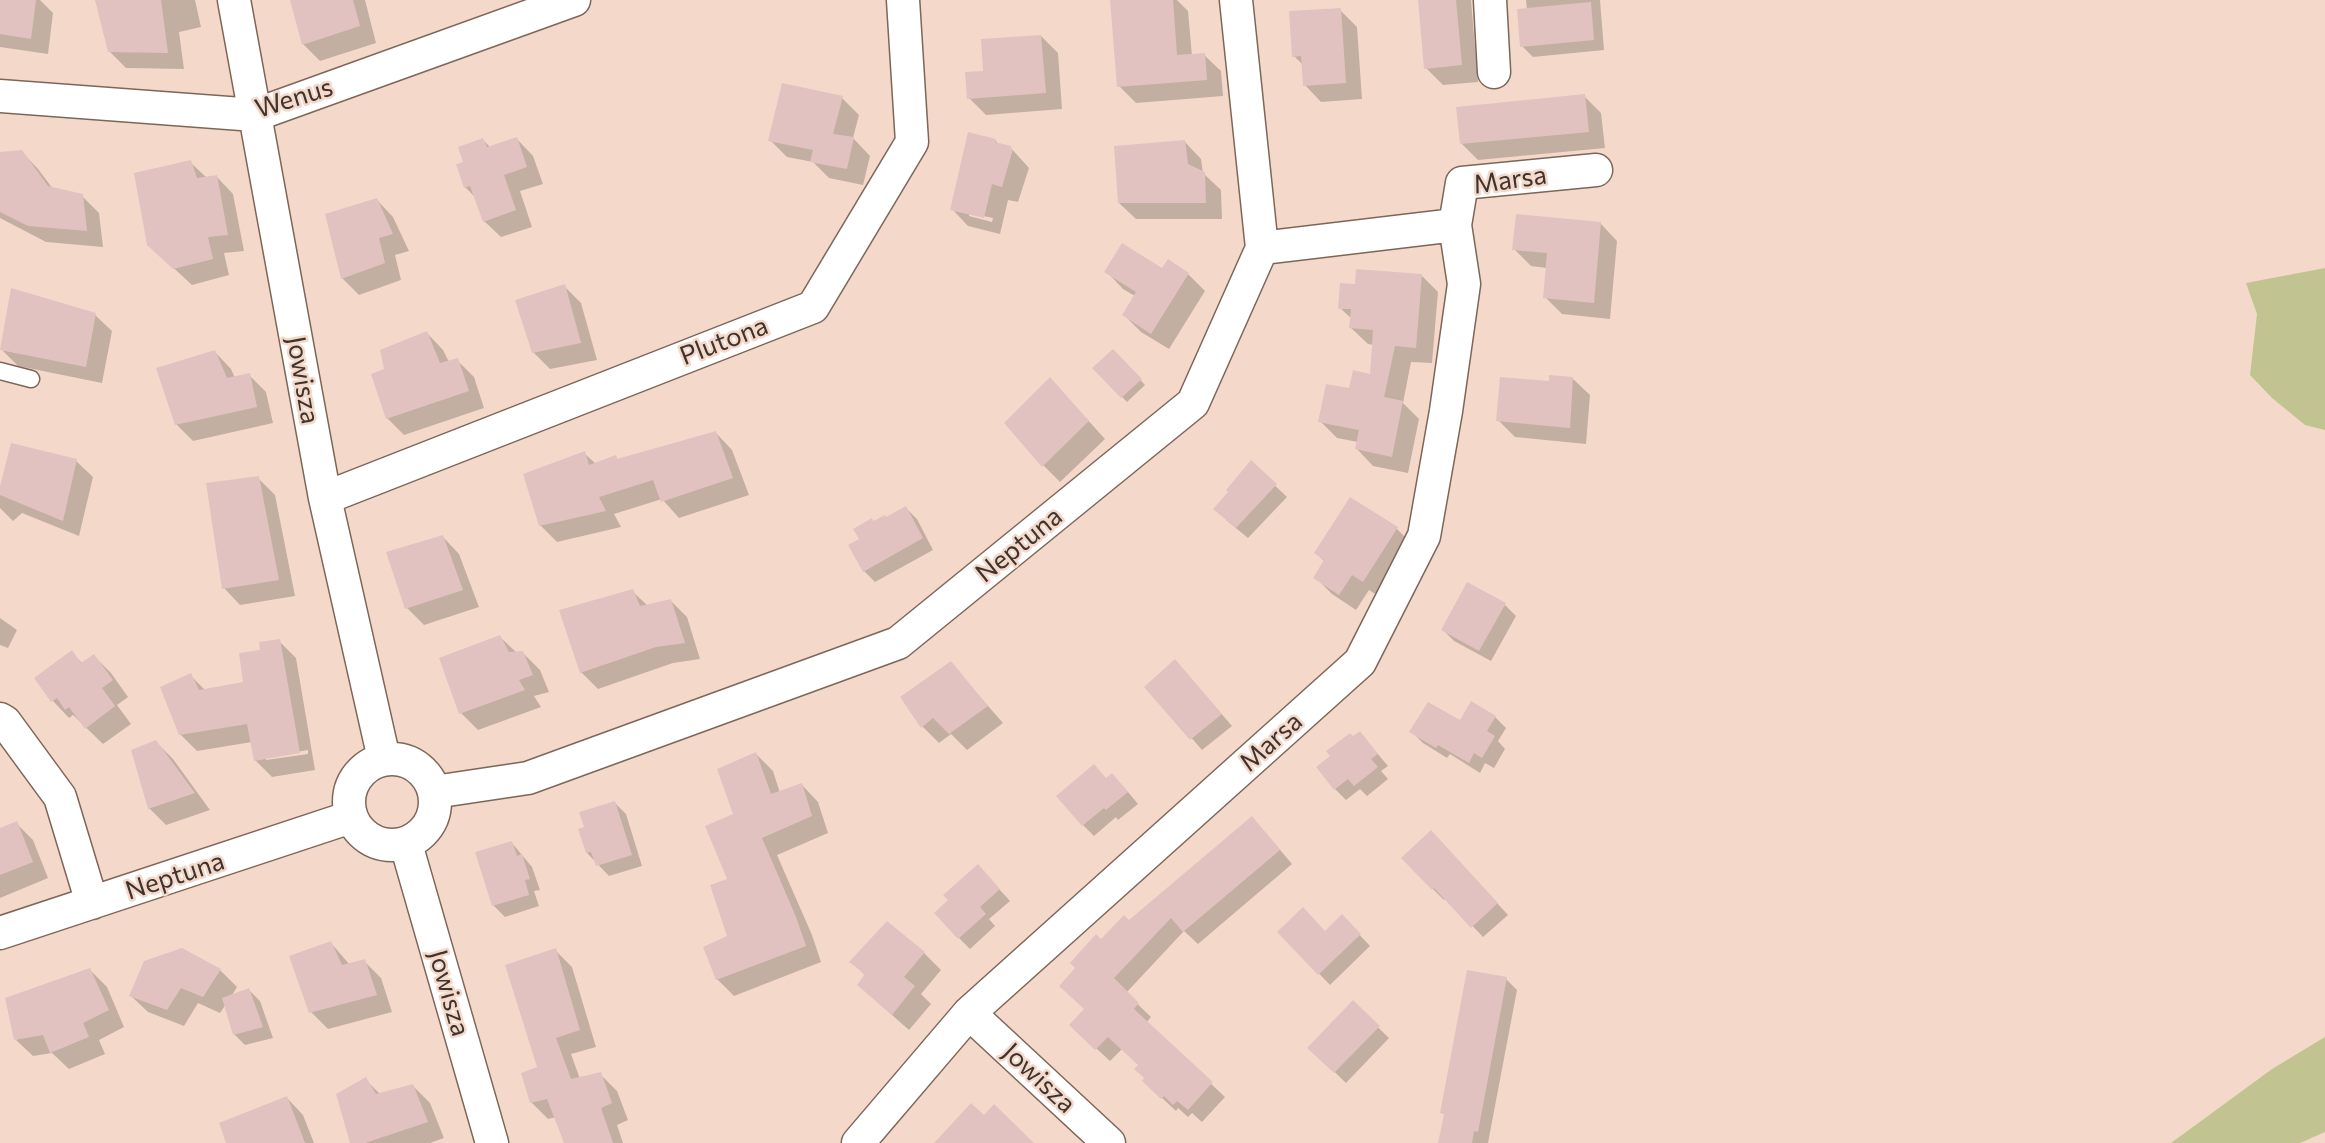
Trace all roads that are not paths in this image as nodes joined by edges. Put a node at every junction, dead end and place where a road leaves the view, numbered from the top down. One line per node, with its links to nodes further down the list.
1 (234, 0): 8 (street, Jowisza)
2 (574, 0): 8 (street, Wenus)
3 (903, 0): 14 (street, Plutona)
4 (1236, 0): 11 (street, Neptuna)
5 (1490, 0): 6 (street)
6 (1494, 72)
7 (0, 96): 8 (street, Wenus)
8 (254, 115): 14 (street, Jowisza)
9 (1596, 170): 10 (street, Marsa)
10 (1455, 225): 11 (street, Marsa); 22 (street, Marsa)
11 (1262, 248): 17 (street, Neptuna)
12 (0, 371): 13 (lane)
13 (31, 379)
14 (325, 498): 16 (street, Jowisza)
15 (0, 719): 20 (street)
16 (384, 759): 17 (street); 18 (street)
17 (434, 792): 19 (street)
18 (351, 817): 19 (street); 20 (street, Neptuna)
19 (406, 844): 23 (street, Jowisza)
20 (92, 903): 21 (street, Neptuna)
21 (0, 933)
22 (970, 1013): 24 (street, Marsa); 25 (street, Jowisza)
23 (492, 1143)
24 (858, 1143)
25 (1110, 1143)

